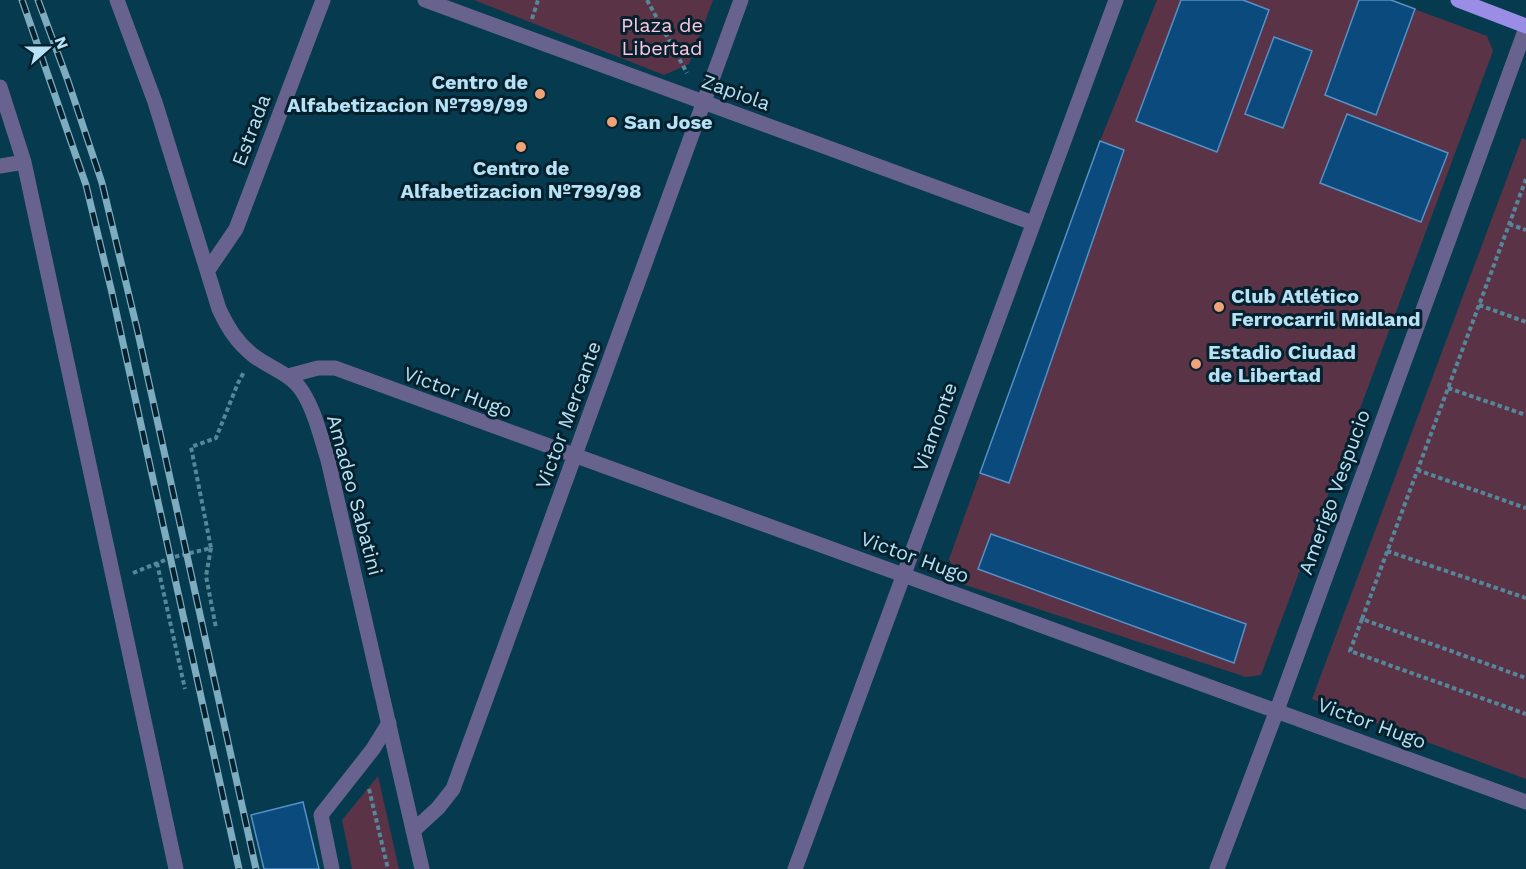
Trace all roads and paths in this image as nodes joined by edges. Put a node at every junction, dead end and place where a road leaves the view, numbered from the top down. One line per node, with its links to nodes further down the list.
1 (117, 0): 17 (street, Amadeo Sabatini)
2 (323, 0): 17 (street, Estrada)
3 (425, 0): 10 (street, Zapiola)
4 (647, 0): 10 (path)
5 (741, 0): 10 (street, Victor Mercante)
6 (1116, 0): 14 (street, Viamonte)
7 (1458, 0): 8 (main road)
8 (1526, 27): 37 (street, Amerigo Vespucio)
9 (0, 87): 11 (street)
10 (703, 103): 14 (street, Zapiola); 24 (street, Victor Mercante)
11 (24, 162): 12 (street); 31 (street)
12 (0, 166)
13 (1526, 179): 15 (path)
14 (1033, 224): 30 (street, Viamonte)
15 (1509, 224): 16 (path); 18 (path)
16 (1526, 230)
17 (208, 270): 20 (street, Amadeo Sabatini)
18 (1479, 305): 19 (path); 22 (path)
19 (1526, 322)
20 (254, 356): 21 (street, Amadeo Sabatini); 27 (path)
21 (288, 376): 24 (street, Victor Hugo); 39 (street, Amadeo Sabatini)
22 (1448, 388): 23 (path); 25 (path)
23 (1526, 416)
24 (575, 458): 30 (street, Victor Hugo); 42 (street, Victor Mercante)
25 (1417, 470): 26 (path); 28 (path)
26 (1526, 508)
27 (211, 548): 29 (path); 34 (path)
28 (1387, 551): 32 (path); 33 (path)
29 (157, 563): 31 (path); 36 (path)
30 (903, 576): 37 (street, Victor Hugo); 47 (street, Viamonte)
31 (113, 579): 43 (street)
32 (1526, 598)
33 (1362, 619): 35 (path); 38 (path)
34 (216, 628)
35 (1526, 678)
36 (184, 689)
37 (1277, 710): 41 (street, Victor Hugo); 48 (street, Amerigo Vespucio)
38 (1526, 714)
39 (388, 723): 40 (street); 42 (street, Amadeo Sabatini)
40 (363, 762): 44 (street); 45 (path)
41 (1526, 802)
42 (413, 831): 46 (street, Amadeo Sabatini)
43 (176, 869)
44 (332, 869)
45 (388, 869)
46 (422, 869)
47 (795, 869)
48 (1216, 869)

